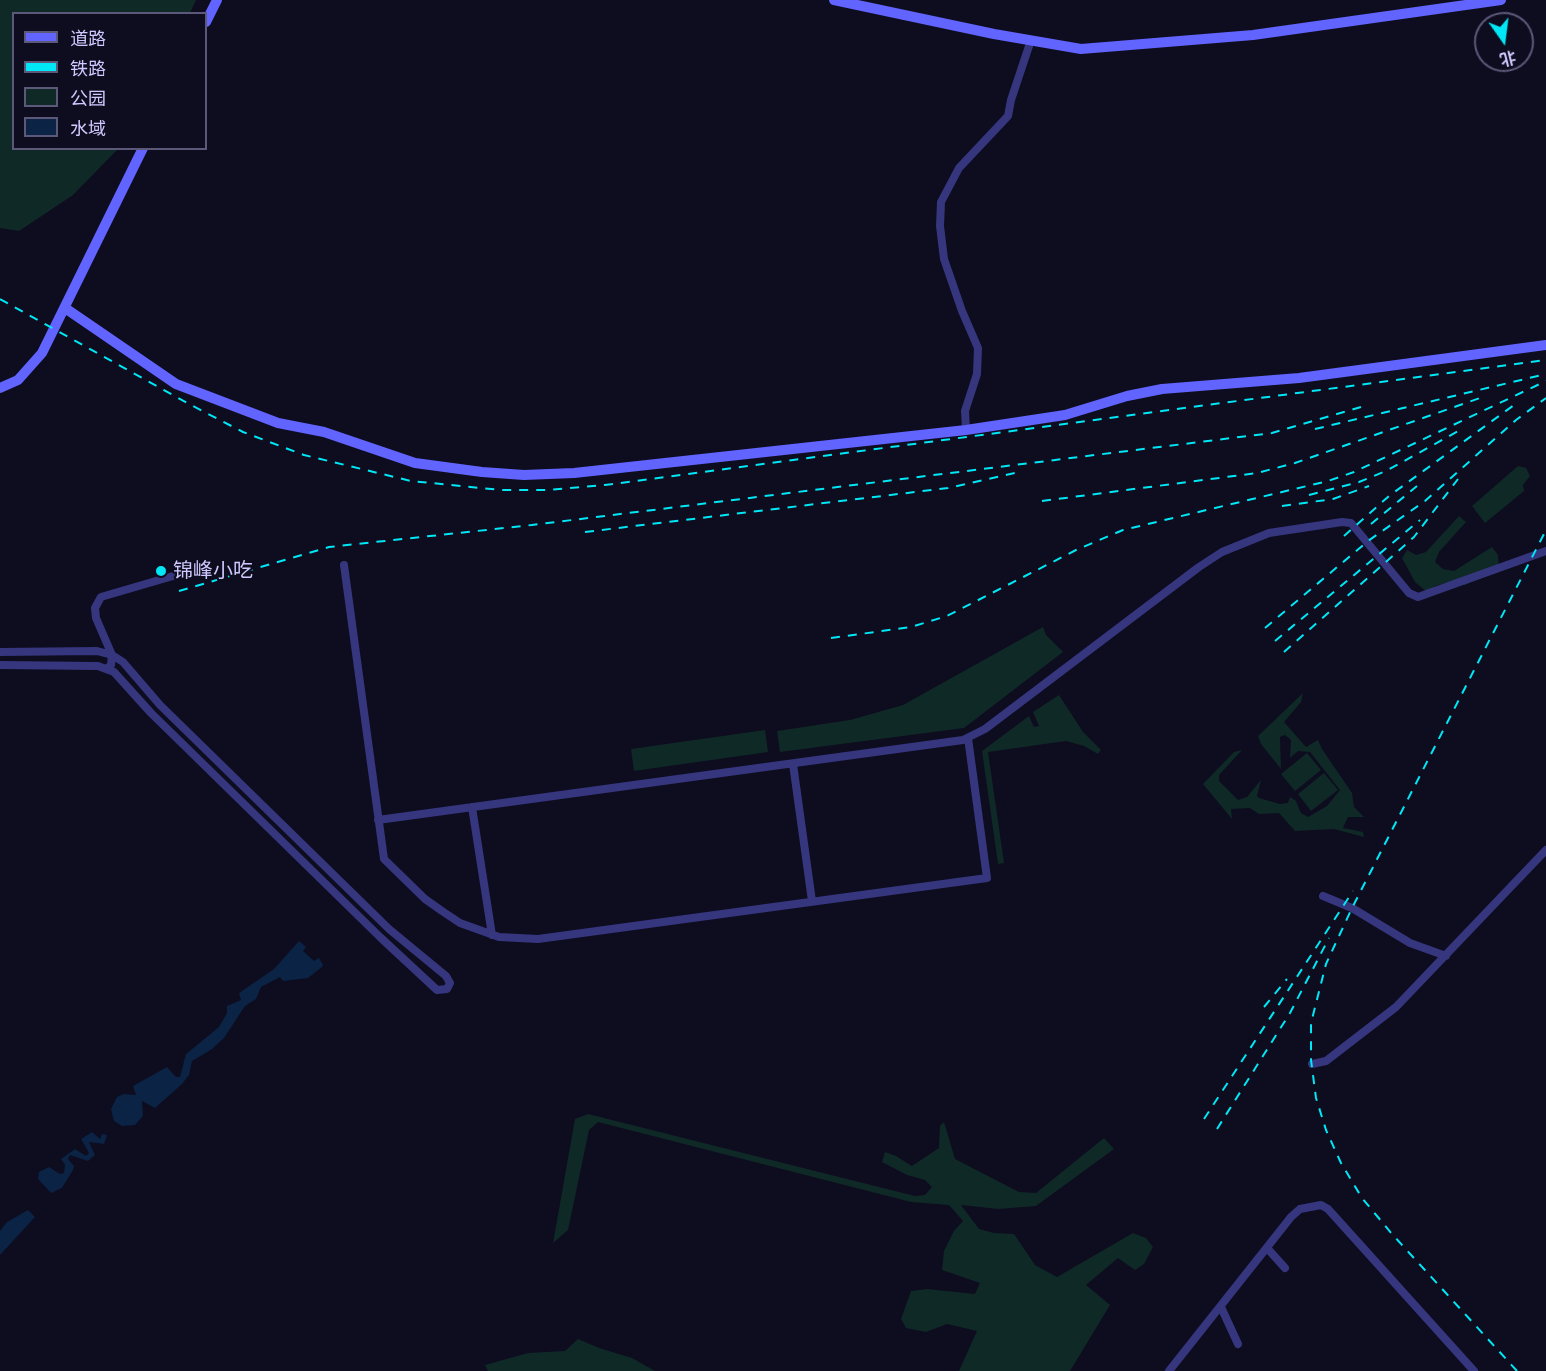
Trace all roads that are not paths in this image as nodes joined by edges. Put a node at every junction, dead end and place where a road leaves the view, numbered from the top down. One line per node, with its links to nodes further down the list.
1 (217, 0): 4 (street)
2 (834, 0): 5 (street)
3 (1502, 0): 5 (street)
4 (207, 20)
5 (1031, 40): 10 (street)
6 (142, 150): 7 (street)
7 (65, 308): 9 (street); 10 (street)
8 (1546, 345): 10 (street)
9 (0, 388)
10 (966, 430)
11 (1546, 551): 18 (street)
12 (344, 565): 21 (street)
13 (190, 571): 14 (street)
14 (111, 651): 15 (street); 17 (street); 17 (street)
15 (0, 652)
16 (0, 665): 17 (street)
17 (106, 669)
18 (968, 738): 19 (street); 24 (street)
19 (793, 764): 20 (street); 24 (street)
20 (471, 807): 21 (street); 25 (street)
21 (378, 820): 25 (street)
22 (1546, 850): 26 (street)
23 (1323, 896): 26 (street)
24 (812, 901): 25 (street)
25 (492, 935)
26 (1446, 956): 27 (street)
27 (1312, 1064)
28 (1267, 1248): 29 (street); 30 (street); 33 (street)
29 (1285, 1268)
30 (1221, 1307): 31 (street); 32 (street)
31 (1238, 1344)
32 (1169, 1371)
33 (1474, 1371)

